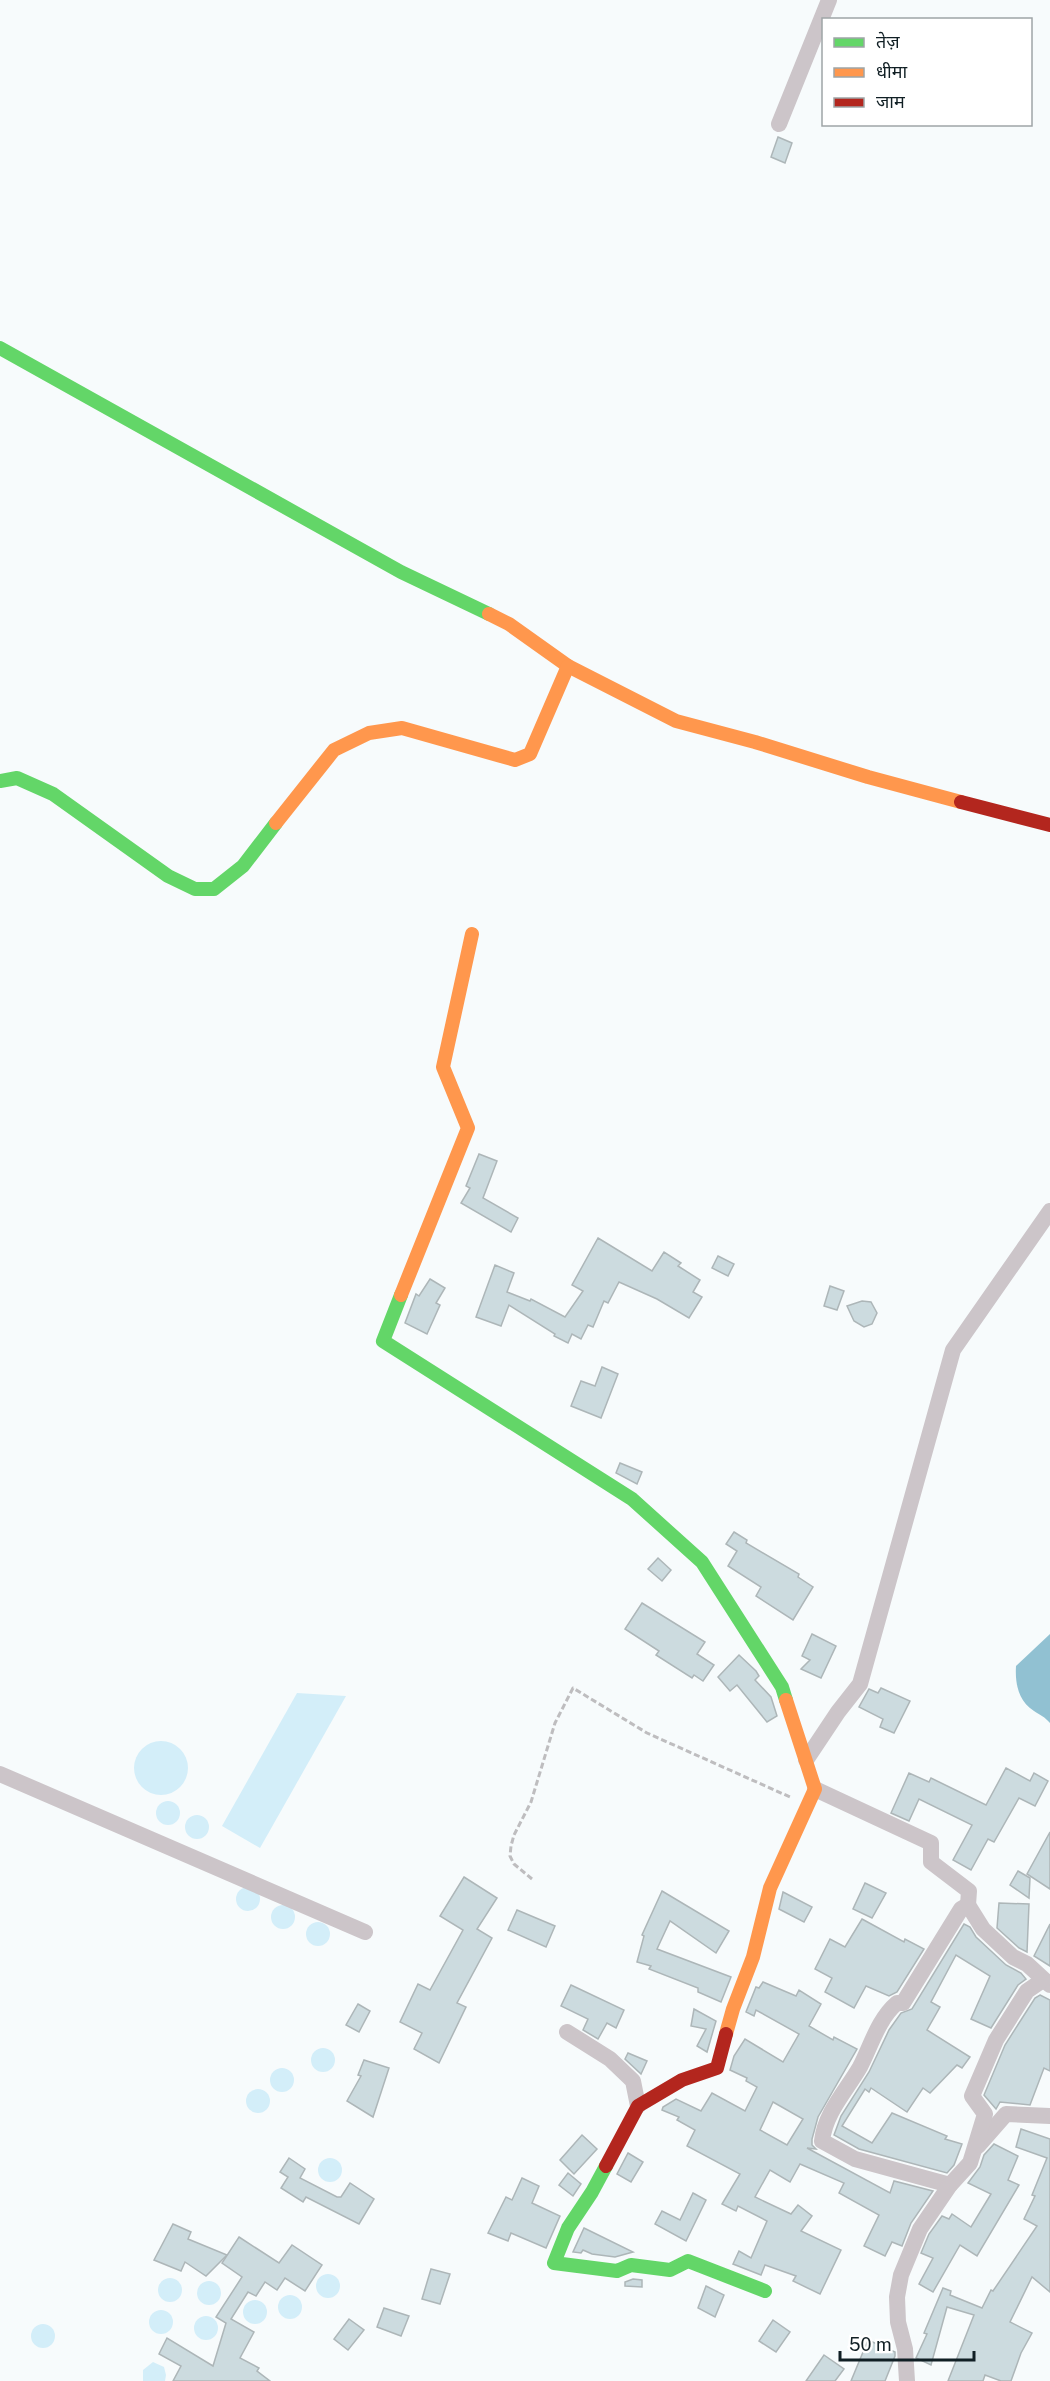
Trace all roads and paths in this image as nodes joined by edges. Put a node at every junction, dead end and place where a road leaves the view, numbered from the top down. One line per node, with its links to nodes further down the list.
1 (829, 0): 2 (street)
2 (779, 124)
3 (0, 348): 4 (street)
4 (568, 666): 5 (street); 6 (street)
5 (0, 780)
6 (1050, 825)
7 (472, 934): 9 (street)
8 (1050, 1211): 9 (street)
9 (806, 1760): 11 (street)
10 (0, 1774): 15 (street)
11 (815, 1789): 12 (street); 14 (street)
12 (808, 1806): 13 (path); 18 (street)
13 (532, 1879)
14 (968, 1905): 16 (street); 21 (street)
15 (365, 1932)
16 (1046, 1983): 20 (street)
17 (567, 2032): 18 (street)
18 (638, 2106): 22 (street)
19 (1050, 2116): 20 (street)
20 (974, 2151): 21 (street)
21 (950, 2185): 23 (street)
22 (765, 2291)
23 (907, 2381)

